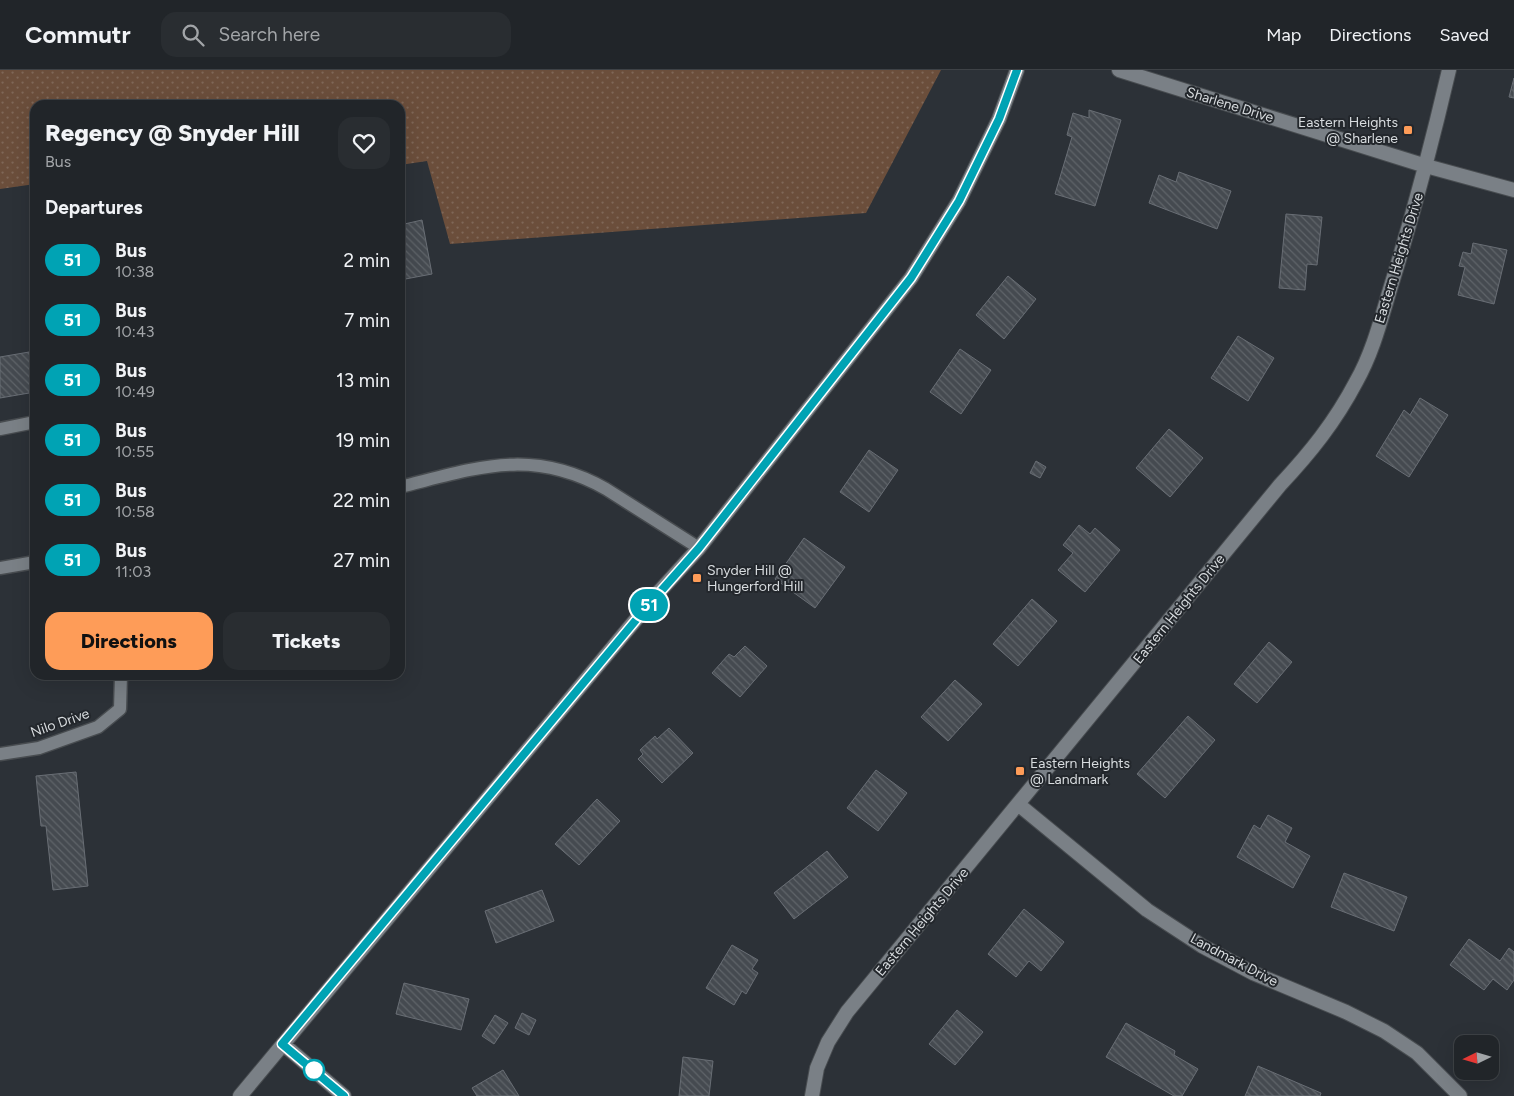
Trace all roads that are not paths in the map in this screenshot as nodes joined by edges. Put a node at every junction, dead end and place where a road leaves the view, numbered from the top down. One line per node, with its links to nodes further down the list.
1 (1017, 70): 9 (street)
2 (1119, 70): 4 (street, Sharlene Drive)
3 (1450, 70): 4 (street, Eastern Heights Drive)
4 (1426, 166): 5 (street, Sharlene Drive); 14 (street, Eastern Heights Drive)
5 (1514, 190)
6 (30, 423): 7 (lane)
7 (0, 429)
8 (405, 486): 9 (lane)
9 (699, 548): 15 (street)
10 (30, 563): 11 (lane)
11 (0, 568)
12 (121, 680): 13 (lane, Nilo Drive)
13 (0, 754)
14 (1019, 805): 18 (street, Eastern Heights Drive); 19 (street, Landmark Drive)
15 (282, 1044): 16 (street); 17 (street)
16 (240, 1096)
17 (344, 1096)
18 (812, 1096)
19 (1460, 1096)

